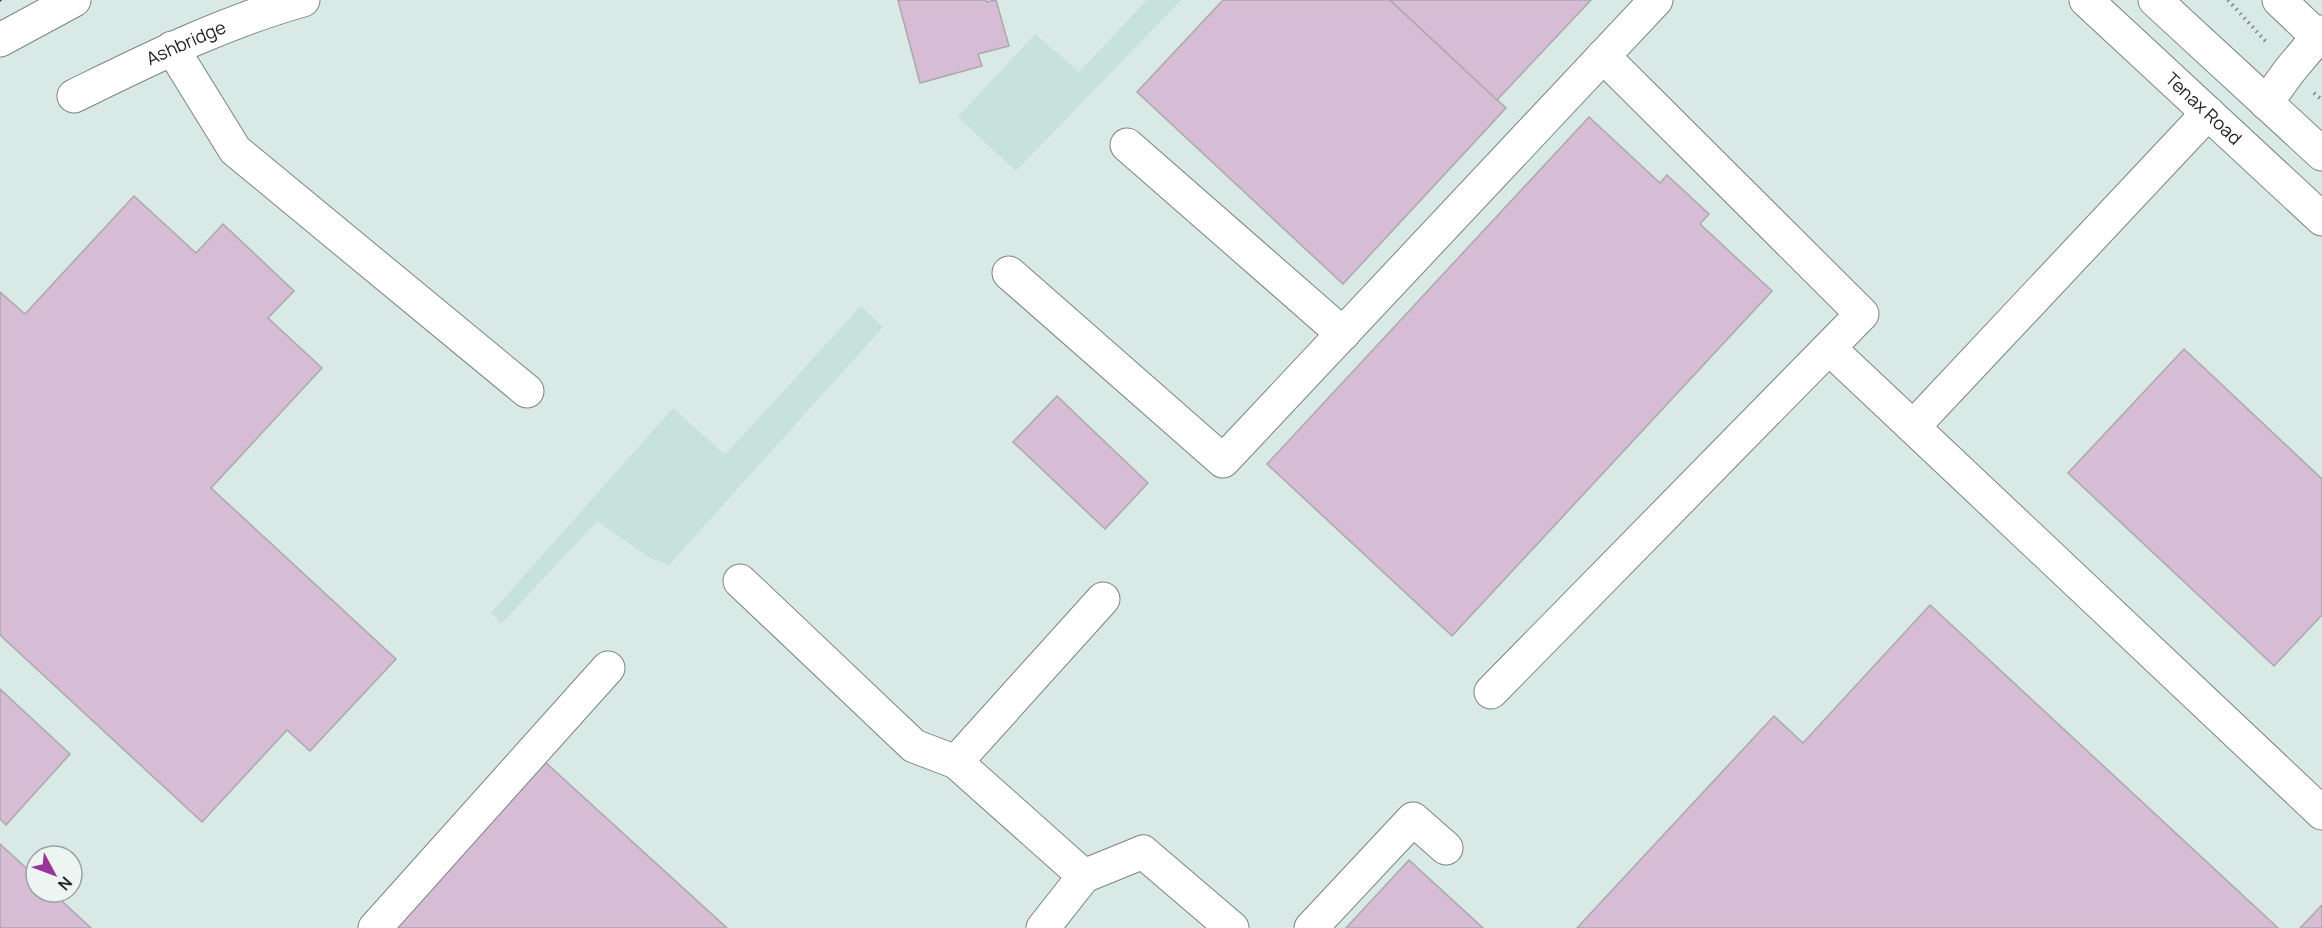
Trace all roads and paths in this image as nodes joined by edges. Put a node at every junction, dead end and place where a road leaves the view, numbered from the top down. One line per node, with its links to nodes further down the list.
1 (74, 0): 8 (main road)
2 (303, 0): 9 (main road, Ashbridge)
3 (1656, 0): 10 (main road)
4 (2086, 0): 13 (main road, Tenax Road)
5 (2155, 0): 12 (main road)
6 (2279, 0): 7 (main road)
7 (2320, 35): 12 (main road)
8 (0, 40)
9 (172, 48): 11 (main road, Ashbridge); 20 (main road)
10 (1603, 56): 18 (main road); 19 (main road)
11 (74, 96)
12 (2266, 103): 15 (main road)
13 (2208, 113): 16 (main road, Tenax Road); 21 (main road)
14 (1127, 145): 18 (main road)
15 (2322, 154)
16 (2322, 219)
17 (1009, 273): 18 (main road)
18 (1343, 334)
19 (1829, 348): 21 (main road); 25 (main road)
20 (527, 391)
21 (1913, 428): 27 (main road)
22 (740, 581): 26 (main road)
23 (1103, 599): 26 (main road)
24 (608, 668): 30 (main road)
25 (1491, 692)
26 (956, 762): 29 (main road)
27 (2322, 813)
28 (1446, 848): 33 (main road)
29 (1084, 876): 31 (main road); 32 (main road)
30 (375, 928)
31 (1043, 928)
32 (1232, 928)
33 (1311, 928)

